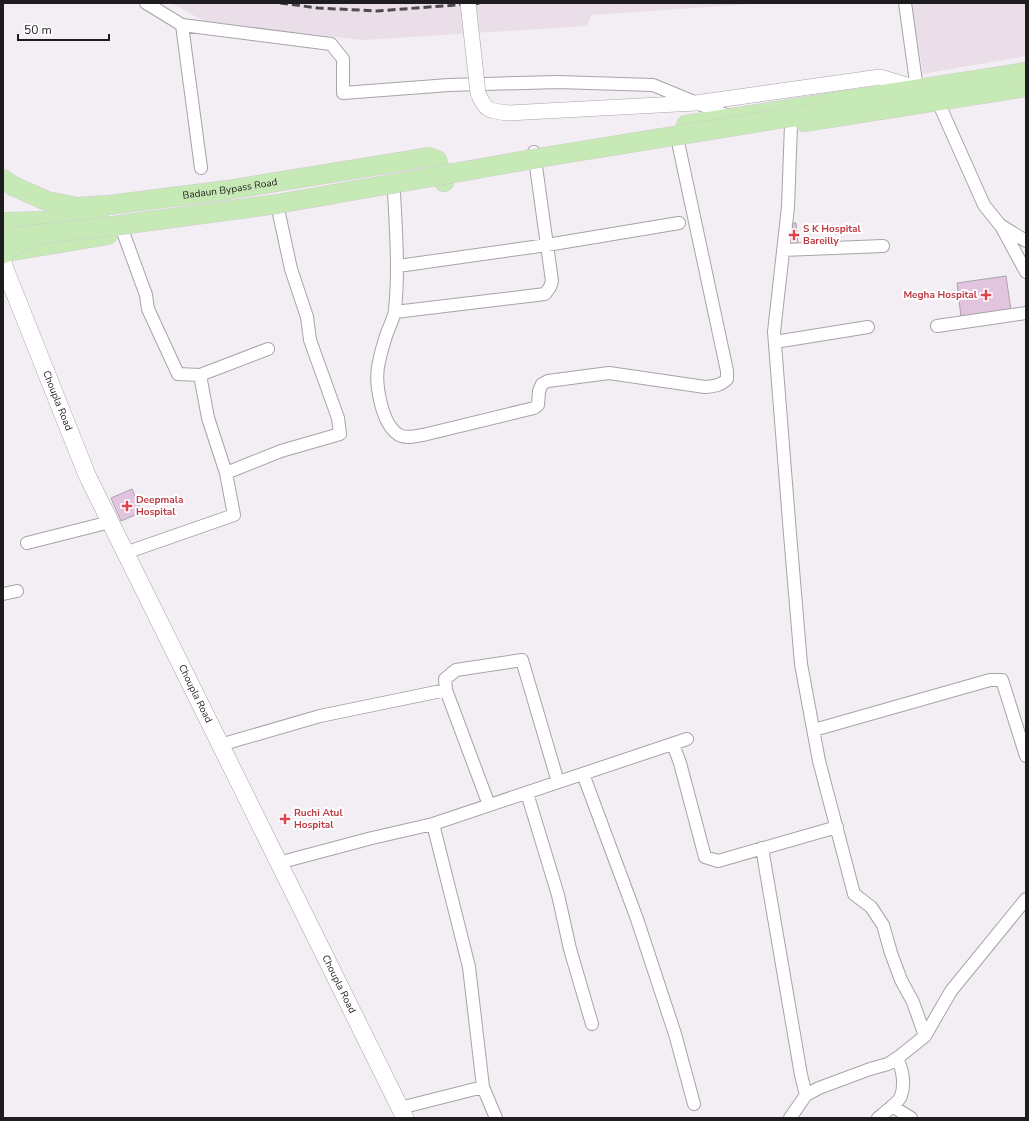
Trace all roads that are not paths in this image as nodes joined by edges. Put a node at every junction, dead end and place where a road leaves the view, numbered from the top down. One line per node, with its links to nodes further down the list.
1 (146, 3): 4 (street)
2 (468, 3): 8 (street, bridge)
3 (905, 3): 7 (street)
4 (182, 25): 8 (street); 13 (street)
5 (1026, 72): 7 (main road)
6 (1026, 87): 7 (main road)
7 (927, 94): 8 (street); 9 (main road); 10 (main road); 20 (street); 22 (main road, bridge)
8 (696, 103): 9 (street)
9 (731, 117): 12 (main road)
10 (791, 124): 11 (main road); 27 (street)
11 (678, 142): 12 (main road); 32 (street)
12 (535, 159): 14 (main road); 25 (street)
13 (201, 168)
14 (438, 170): 15 (main road, Badaun Bypass Road); 16 (main road); 18 (main road)
15 (3, 178)
16 (394, 192): 17 (main road); 30 (street)
17 (278, 209): 21 (main road); 39 (street)
18 (3, 222)
19 (679, 223): 25 (street)
20 (1000, 225): 24 (street); 31 (street)
21 (123, 232): 28 (main road); 38 (street)
22 (40, 234): 23 (main road, bridge); 28 (main road, bridge)
23 (3, 238)
24 (1026, 241)
25 (547, 245): 30 (street); 32 (street)
26 (883, 246): 27 (street)
27 (783, 250): 36 (street)
28 (3, 253)
29 (3, 261): 40 (main road, Choupla Road)
30 (398, 266): 32 (street)
31 (1026, 272)
32 (395, 312)
33 (1026, 314): 34 (street)
34 (937, 326)
35 (868, 327): 36 (street)
36 (775, 342): 46 (street)
37 (268, 349): 38 (street)
38 (200, 375): 39 (street)
39 (226, 473): 42 (street)
40 (110, 522): 41 (street); 42 (main road, Choupla Road)
41 (27, 543)
42 (125, 553): 49 (main road, Choupla Road)
43 (17, 591): 44 (street)
44 (3, 594)
45 (446, 690): 49 (street); 52 (street); 54 (street)
46 (814, 730): 50 (street); 56 (street)
47 (687, 739): 48 (street)
48 (673, 744): 51 (street); 57 (street)
49 (220, 745): 58 (main road, Choupla Road)
50 (1026, 756)
51 (583, 774): 52 (street); 65 (street)
52 (558, 782): 53 (street)
53 (527, 793): 54 (street); 60 (street)
54 (489, 805): 55 (street)
55 (433, 824): 58 (street); 63 (street)
56 (837, 827): 57 (street); 61 (street)
57 (762, 848): 64 (street)
58 (278, 863): 67 (main road, Choupla Road)
59 (1026, 899): 61 (street)
60 (592, 1024)
61 (925, 1036): 62 (street)
62 (897, 1058): 64 (street); 66 (street)
63 (483, 1087): 67 (street); 68 (street)
64 (806, 1096): 69 (street)
65 (694, 1104)
66 (892, 1106): 70 (street); 71 (street)
67 (402, 1113)
68 (496, 1118)
69 (790, 1118)
70 (878, 1118)
71 (911, 1118)

